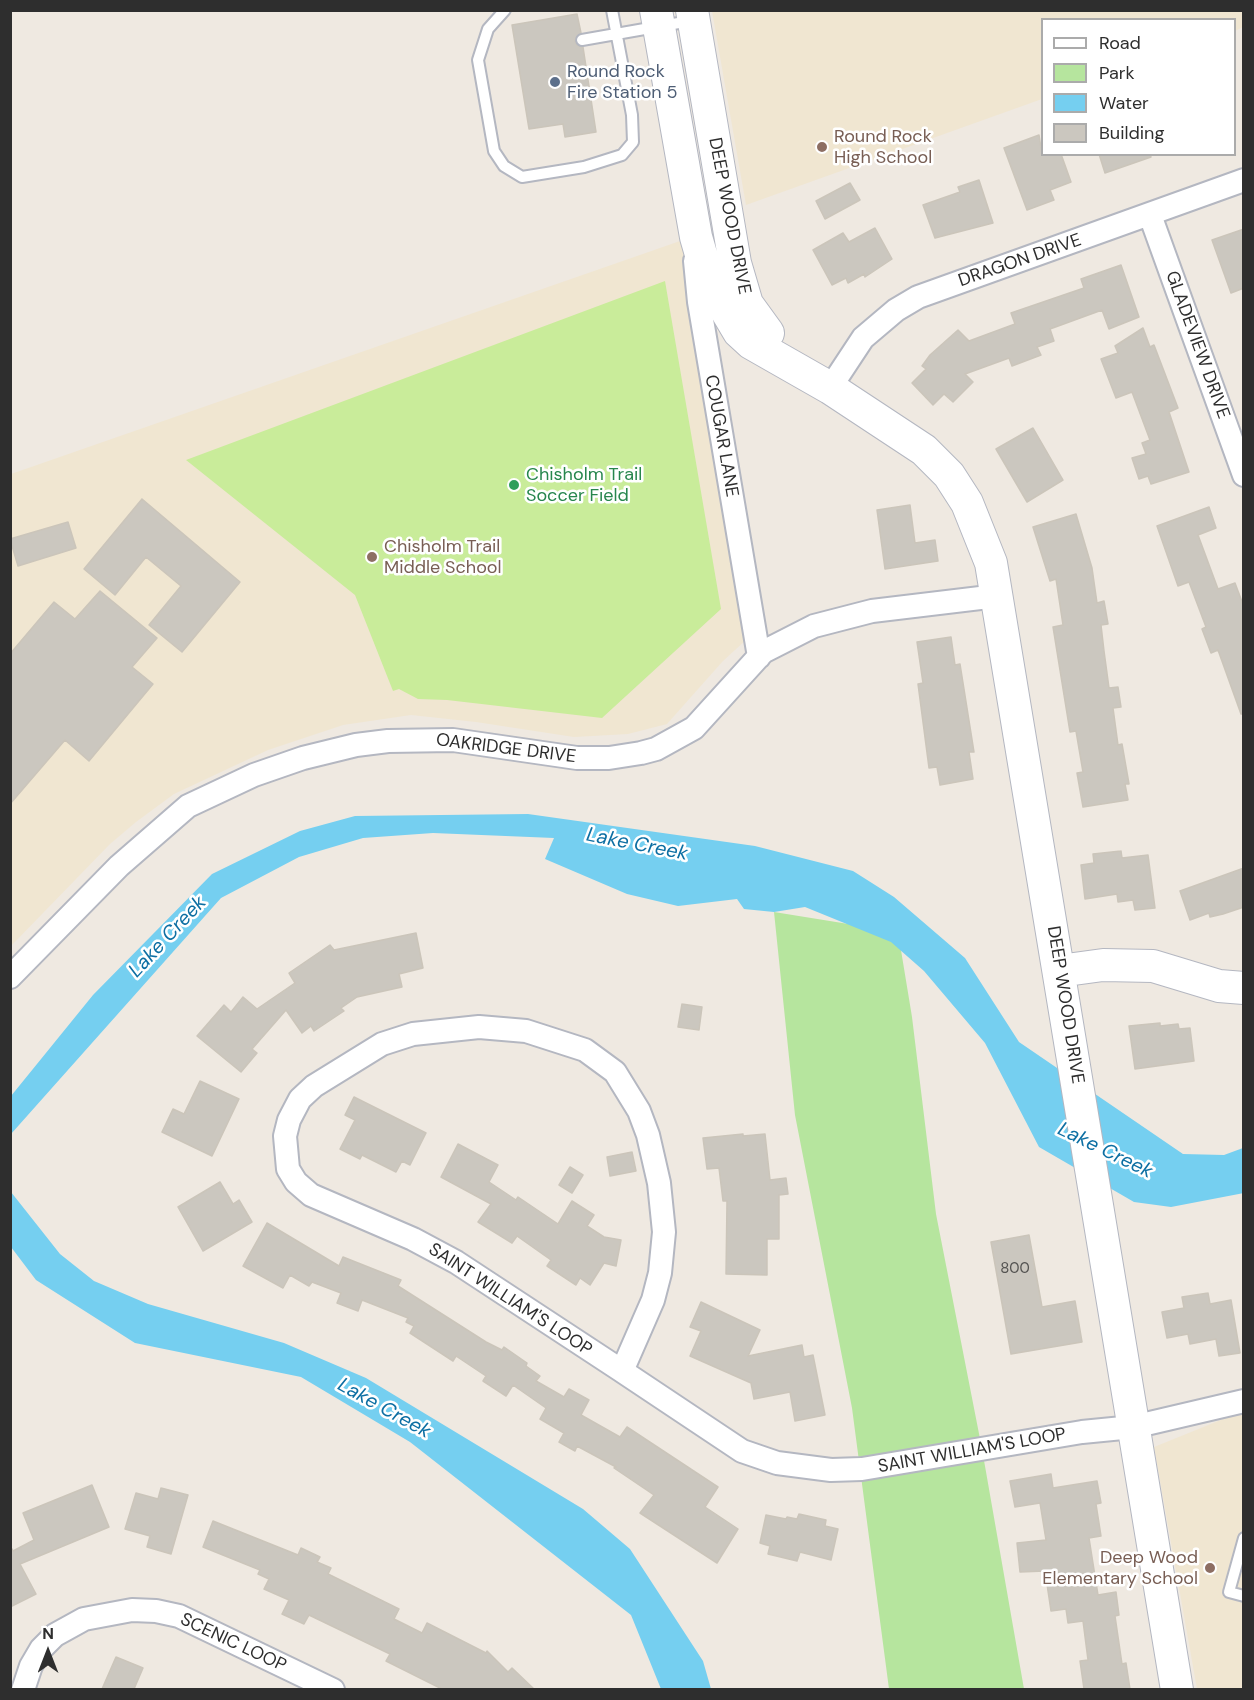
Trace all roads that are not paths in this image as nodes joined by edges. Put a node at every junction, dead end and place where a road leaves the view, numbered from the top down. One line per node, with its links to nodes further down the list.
1 (505, 10): 5 (lane)
2 (612, 10): 5 (lane)
3 (692, 16): 4 (lane); 10 (street, DEEP WOOD DRIVE)
4 (658, 19): 5 (lane); 8 (street, DEEP WOOD DRIVE)
5 (617, 35): 6 (lane)
6 (582, 40)
7 (1244, 180): 9 (street, DRAGON DRIVE)
8 (692, 215): 10 (street, DEEP WOOD DRIVE); 13 (street, COUGAR LANE)
9 (1150, 215): 10 (street, DRAGON DRIVE); 11 (street, GLADEVIEW DRIVE)
10 (830, 388): 12 (street, DEEP WOOD DRIVE)
11 (1244, 475)
12 (997, 596): 13 (street, OAKRIDGE DRIVE); 14 (street, DEEP WOOD DRIVE)
13 (759, 657): 15 (street, OAKRIDGE DRIVE)
14 (1059, 971): 16 (street); 19 (street, DEEP WOOD DRIVE)
15 (10, 977)
16 (1244, 988)
17 (622, 1371): 17 (street, SAINT WILLIAM'S LOOP); 19 (street, SAINT WILLIAM'S LOOP)
18 (1244, 1401): 19 (street, SAINT WILLIAM'S LOOP)
19 (1133, 1427): 24 (street, DEEP WOOD DRIVE)
20 (1244, 1538): 21 (lane)
21 (1244, 1596)
22 (23, 1689): 23 (street, SCENIC LOOP)
23 (333, 1689)
24 (1178, 1689)

